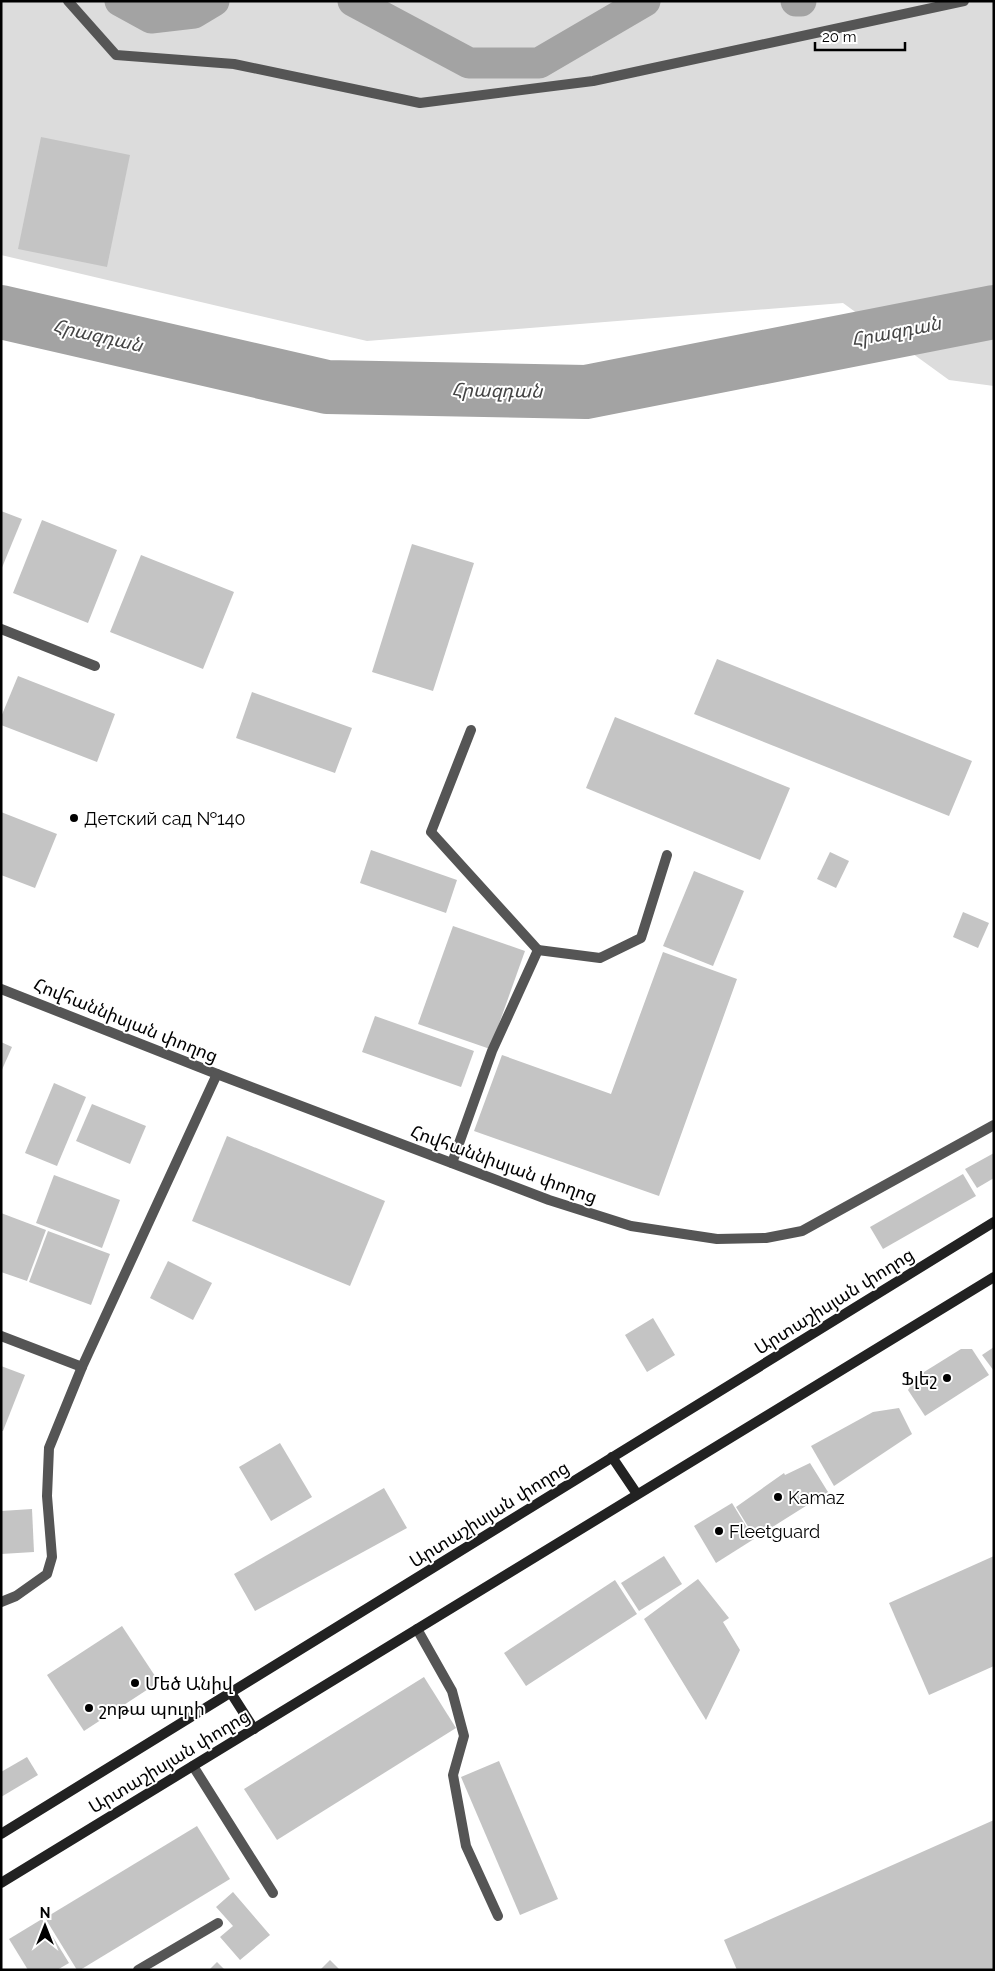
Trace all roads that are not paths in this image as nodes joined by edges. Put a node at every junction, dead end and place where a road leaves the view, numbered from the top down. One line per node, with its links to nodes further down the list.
1 (68, 1): 2 (street)
2 (964, 1)
3 (1, 629): 4 (street)
4 (95, 666)
5 (470, 730): 7 (street)
6 (667, 855): 7 (street)
7 (538, 950): 11 (street)
8 (1, 988): 9 (street, Հովհաննիսյան փողոց)
9 (217, 1074): 11 (street, Հովհաննիսյան փողոց); 15 (street)
10 (994, 1125): 11 (street, Հովհաննիսյան փողոց)
11 (452, 1163)
12 (994, 1222): 16 (main road, Արտաշիսյան փողոց)
13 (994, 1277): 17 (main road, Արտաշիսյան փողոց)
14 (1, 1336): 15 (street)
15 (82, 1367): 18 (street)
16 (612, 1457): 17 (main road); 20 (main road, Արտաշիսյան փողոց)
17 (637, 1494): 19 (main road, Արտաշիսյան փողոց)
18 (1, 1602)
19 (417, 1629): 21 (main road, Արտաշիսյան փողոց); 26 (street)
20 (231, 1692): 21 (main road); 23 (main road, Արտաշիսյան փողոց)
21 (254, 1729): 22 (main road, Արտաշիսյան փողոց)
22 (193, 1766): 24 (main road, Արտաշիսյան փողոց); 25 (street)
23 (1, 1834)
24 (1, 1883)
25 (273, 1893)
26 (498, 1916)
27 (218, 1923): 28 (street)
28 (138, 1970)

